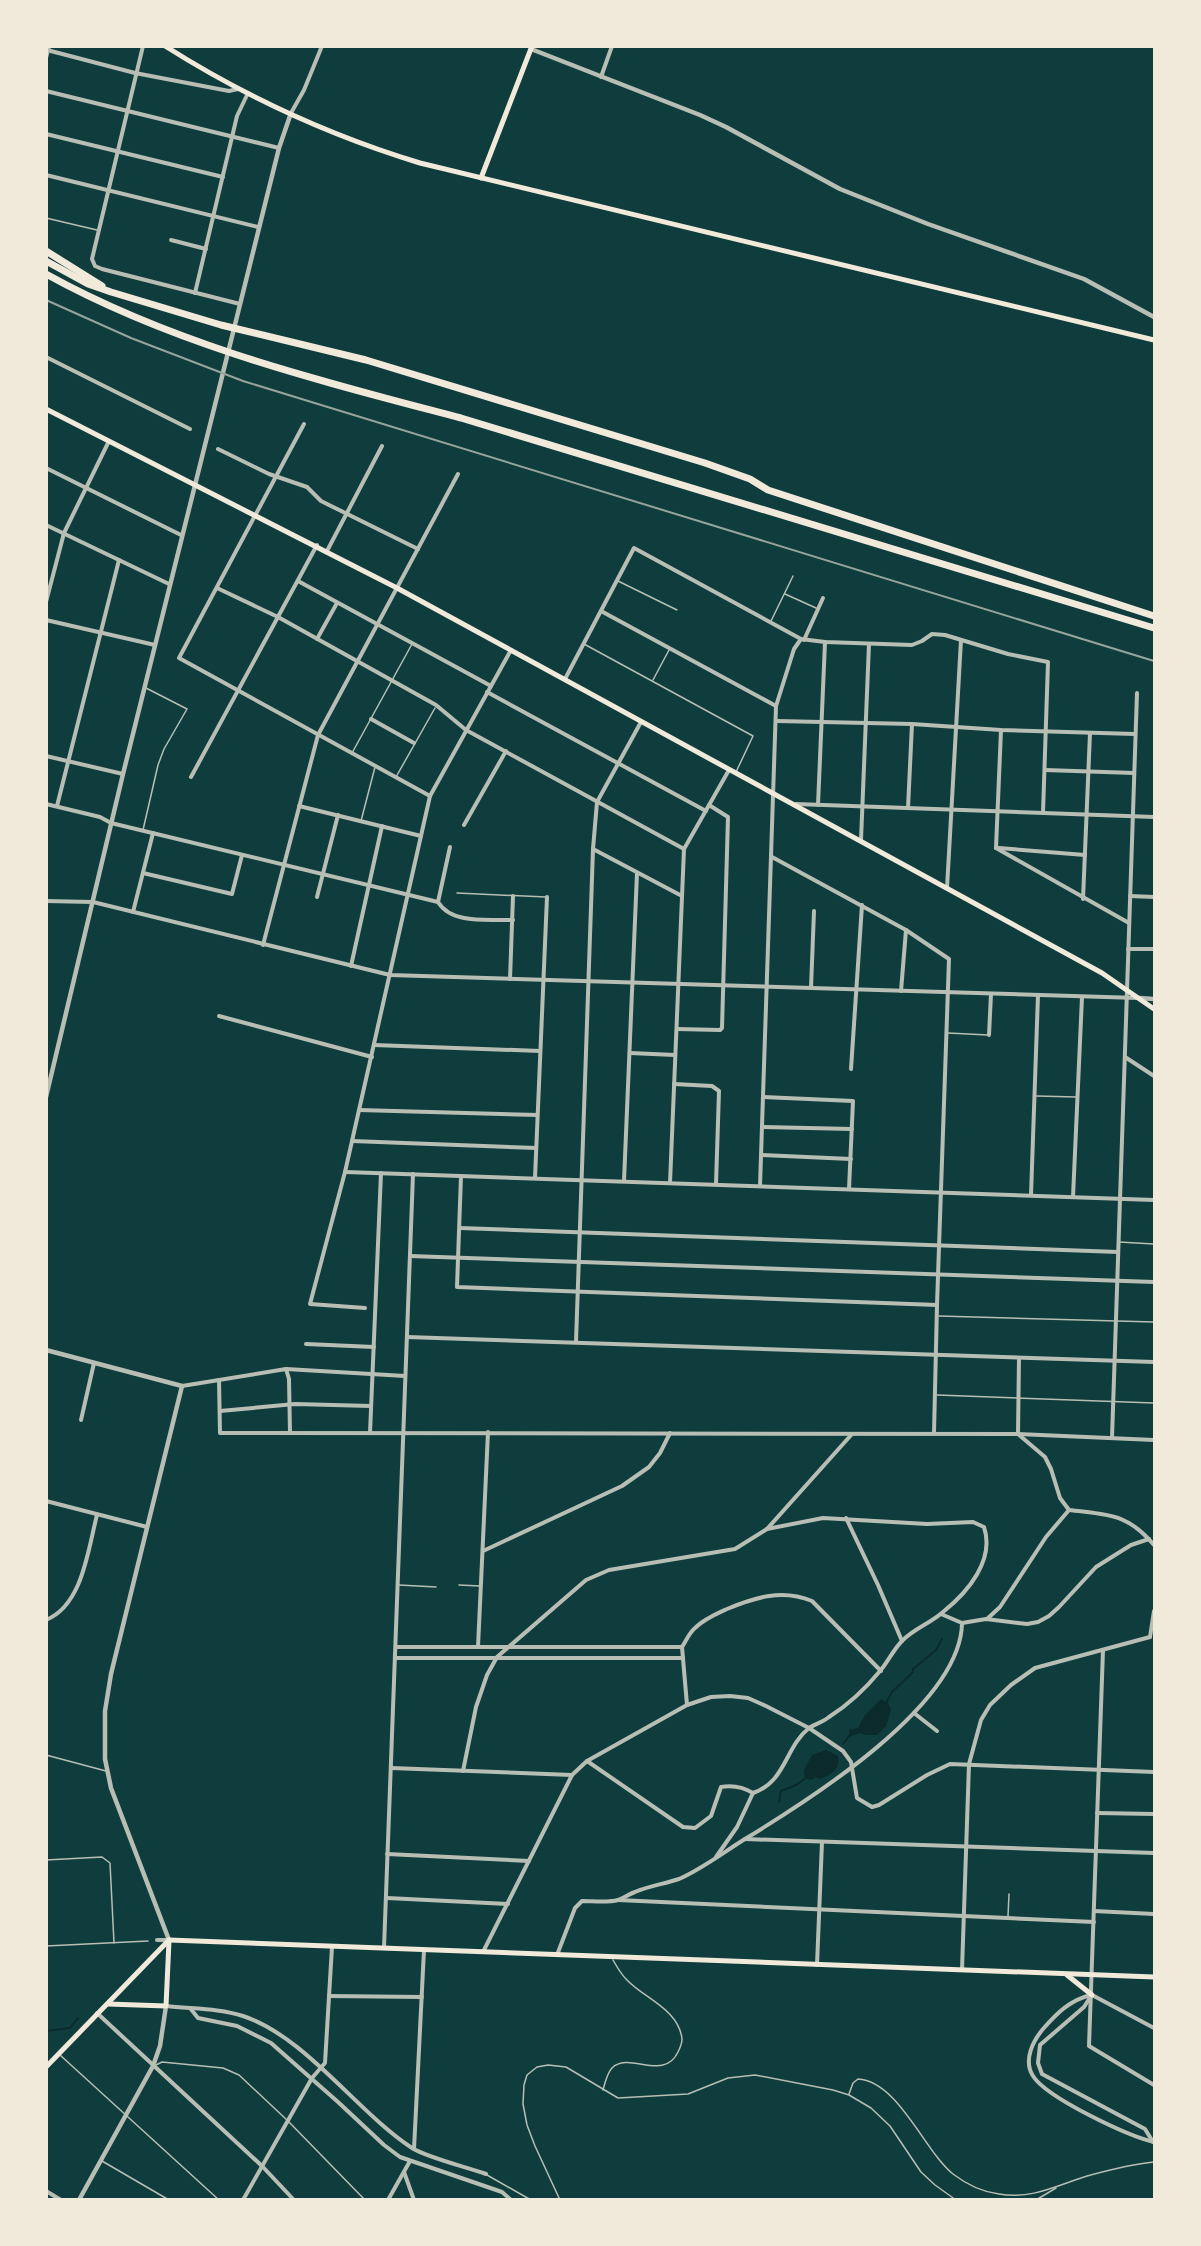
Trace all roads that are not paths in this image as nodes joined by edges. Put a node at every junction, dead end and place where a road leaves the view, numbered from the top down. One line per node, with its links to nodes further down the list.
1 (143, 46): 8 (street)
2 (165, 46): 10 (main road)
3 (322, 46): 14 (street)
4 (612, 46): 9 (street)
5 (532, 48): 9 (street); 21 (main road)
6 (48, 49): 7 (street); 8 (street)
7 (46, 57)
8 (135, 73): 10 (street); 13 (street)
9 (601, 77): 35 (street)
10 (239, 88): 12 (main road)
11 (46, 91): 13 (street)
12 (248, 93): 14 (main road); 16 (street)
13 (126, 111): 16 (street); 18 (street)
14 (291, 113): 17 (street); 21 (main road)
15 (46, 134): 18 (street)
16 (233, 136): 17 (street); 20 (street)
17 (279, 148): 25 (street)
18 (117, 151): 20 (street); 22 (street)
19 (46, 175): 22 (street)
20 (223, 177): 23 (street)
21 (481, 178): 36 (main road)
22 (107, 190): 23 (street); 26 (street)
23 (214, 216): 25 (street); 28 (street)
24 (46, 218): 26 (lane)
25 (258, 227): 34 (street)
26 (98, 230): 33 (street)
27 (171, 240): 28 (street)
28 (206, 249): 33 (street)
29 (46, 251): 32 (highway)
30 (46, 261): 32 (highway)
31 (46, 274): 76 (highway)
32 (111, 292): 71 (highway)
33 (195, 293): 34 (street)
34 (240, 304): 47 (street)
35 (1155, 317)
36 (1155, 340)
37 (47, 357): 40 (street)
38 (46, 409): 41 (main road)
39 (304, 424): 46 (street)
40 (190, 429)
41 (109, 440): 47 (main road); 48 (street)
42 (382, 446): 49 (street)
43 (218, 449): 46 (street)
44 (46, 468): 48 (street)
45 (458, 474): 55 (street)
46 (277, 476): 49 (street); 50 (street)
47 (194, 483): 50 (main road); 53 (street)
48 (86, 487): 52 (street); 53 (street)
49 (347, 514): 55 (street); 56 (street)
50 (256, 515): 54 (main road); 62 (street)
51 (46, 525): 52 (street)
52 (64, 533): 57 (street); 66 (street)
53 (182, 535): 61 (street)
54 (317, 545): 56 (main road); 60 (street)
55 (418, 549): 63 (street)
56 (327, 551): 63 (main road)
57 (119, 560): 61 (street); 77 (street)
58 (793, 576): 64 (lane)
59 (617, 580): 69 (lane); 70 (street); 74 (street)
60 (298, 581): 67 (street); 72 (street)
61 (170, 584): 85 (street)
62 (217, 588): 72 (street); 94 (street)
63 (397, 588): 75 (street); 87 (main road)
64 (784, 594): 68 (lane); 74 (lane)
65 (823, 598): 68 (street)
66 (46, 602)
67 (338, 603): 75 (street); 78 (street)
68 (819, 609): 79 (street)
69 (676, 610)
70 (601, 611): 83 (street); 86 (street)
71 (1155, 615)
72 (278, 617): 78 (street); 94 (street)
73 (46, 620): 77 (street)
74 (770, 622): 79 (street)
75 (377, 624): 82 (street); 88 (street)
76 (1155, 628)
77 (101, 633): 85 (street); 116 (street)
78 (317, 639): 88 (street)
79 (802, 639): 81 (street); 98 (street)
80 (961, 640): 84 (street); 105 (street); 108 (street)
81 (825, 642): 84 (street); 102 (street)
82 (412, 644): 90 (lane); 92 (street)
83 (584, 644): 89 (street); 91 (lane)
84 (869, 644): 103 (street)
85 (155, 645): 93 (street)
86 (669, 649): 91 (lane); 98 (street)
87 (511, 650): 89 (main road); 92 (street)
88 (357, 662): 90 (street); 111 (street)
89 (565, 679): 101 (main road)
90 (392, 681): 97 (street); 99 (lane)
91 (652, 681): 122 (lane)
92 (491, 686): 95 (street)
93 (145, 687): 124 (street); 150 (lane)
94 (238, 690): 111 (street); 125 (street)
95 (487, 692): 106 (street); 117 (street)
96 (1137, 693): 110 (street)
97 (436, 705): 106 (street); 112 (lane)
98 (776, 706): 100 (street)
99 (371, 719): 112 (street); 114 (lane)
100 (777, 721): 102 (street); 127 (street)
101 (641, 722): 117 (street); 119 (main road)
102 (821, 723): 103 (street); 132 (street)
103 (866, 724): 104 (street); 136 (street)
104 (912, 724): 105 (street); 137 (street)
105 (956, 726): 107 (street); 138 (street)
106 (466, 730): 113 (street); 128 (street)
107 (1000, 730): 108 (street); 140 (street)
108 (1046, 731): 109 (street); 120 (street)
109 (1090, 733): 110 (street); 121 (street)
110 (1135, 734): 123 (street)
111 (318, 735): 114 (street); 133 (street)
112 (414, 743): 126 (lane)
113 (506, 751): 129 (street); 148 (street)
114 (352, 753): 118 (street)
115 (46, 756): 116 (street)
116 (69, 762): 124 (street); 135 (street)
117 (618, 764): 129 (street); 139 (street)
118 (376, 766): 126 (street); 146 (lane)
119 (729, 770): 122 (main road); 134 (street)
120 (1045, 770): 121 (street); 141 (street)
121 (1088, 771): 123 (street); 142 (street)
122 (736, 773): 127 (main road)
123 (1134, 773): 144 (street)
124 (123, 774): 147 (street)
125 (191, 777)
126 (395, 777): 128 (street)
127 (775, 794): 131 (main road); 160 (street)
128 (430, 796): 152 (street)
129 (597, 801): 156 (street); 157 (street)
130 (46, 804): 135 (street)
131 (796, 804): 132 (street); 153 (main road)
132 (818, 805): 136 (street)
133 (299, 806): 143 (street); 161 (street)
134 (709, 806): 139 (street); 195 (street)
135 (57, 807): 147 (street)
136 (862, 807): 137 (street); 153 (street)
137 (908, 808): 138 (street)
138 (950, 810): 140 (street); 166 (street)
139 (706, 811): 157 (street)
140 (998, 811): 141 (street); 155 (street)
141 (1043, 813): 142 (street)
142 (1087, 814): 144 (street); 159 (street)
143 (338, 815): 146 (street); 164 (street)
144 (1132, 816): 145 (street); 171 (street)
145 (1155, 817)
146 (361, 821): 149 (street)
147 (111, 823): 150 (street); 177 (street)
148 (464, 825)
149 (382, 826): 152 (street); 165 (street)
150 (143, 831): 151 (street)
151 (153, 833): 158 (street); 162 (street)
152 (420, 836): 168 (street)
153 (861, 840): 166 (main road)
154 (450, 847): 178 (street)
155 (996, 848): 159 (street); 175 (street)
156 (593, 849): 163 (street); 192 (street)
157 (684, 849): 170 (street)
158 (242, 855): 161 (street); 162 (street)
159 (1085, 855): 175 (street)
160 (772, 856): 179 (street); 196 (street)
161 (284, 865): 164 (street); 185 (street)
162 (143, 873): 181 (street)
163 (637, 873): 170 (street); 193 (street)
164 (322, 875): 165 (street); 172 (street)
165 (369, 886): 168 (street); 188 (street)
166 (947, 888): 199 (main road)
167 (457, 892): 169 (lane)
168 (408, 896): 178 (street); 189 (street)
169 (513, 896): 173 (lane); 182 (street)
170 (682, 896): 194 (street)
171 (1130, 896): 174 (street); 183 (street)
172 (317, 897)
173 (547, 897): 191 (street)
174 (1155, 897)
175 (1083, 899): 183 (street)
176 (46, 901): 177 (street)
177 (93, 902): 181 (street); 223 (street)
178 (438, 902): 182 (street)
179 (862, 905): 184 (street); 198 (street)
180 (814, 911): 197 (street)
181 (133, 912): 185 (street)
182 (513, 920): 190 (street)
183 (1129, 923): 186 (street)
184 (906, 930): 200 (street); 201 (street)
185 (263, 945): 188 (street)
186 (1128, 949): 187 (street); 199 (street)
187 (1155, 949)
188 (351, 966): 189 (street)
189 (390, 975): 190 (street); 213 (street)
190 (510, 979): 191 (street)
191 (543, 980): 192 (street); 214 (street)
192 (589, 981): 193 (street); 239 (street)
193 (633, 983): 194 (street); 215 (street)
194 (679, 984): 195 (street); 210 (street)
195 (723, 986): 196 (street); 210 (street)
196 (768, 987): 197 (street); 224 (street)
197 (811, 988): 198 (street)
198 (856, 990): 200 (street); 219 (street)
199 (1126, 990): 205 (street); 206 (main road)
200 (901, 991): 201 (street)
201 (948, 992): 202 (street); 211 (street)
202 (991, 994): 203 (street); 212 (street)
203 (1038, 995): 204 (street); 222 (street)
204 (1082, 996): 205 (street); 225 (street)
205 (1126, 998): 206 (street); 218 (street)
206 (1139, 998): 207 (street); 208 (main road)
207 (1155, 999)
208 (1155, 1009)
209 (219, 1016): 217 (street)
210 (676, 1029): 216 (street)
211 (946, 1033): 212 (lane); 245 (street)
212 (989, 1035)
213 (374, 1045): 214 (street); 217 (street)
214 (540, 1051): 227 (street)
215 (630, 1053): 216 (street); 240 (street)
216 (675, 1055): 221 (street)
217 (372, 1057): 226 (street)
218 (1124, 1057): 220 (street); 248 (street)
219 (851, 1069)
220 (1155, 1076)
221 (674, 1084): 241 (street); 242 (street)
222 (1034, 1096): 225 (lane); 246 (street)
223 (46, 1097)
224 (764, 1097): 228 (street); 229 (street)
225 (1078, 1097): 247 (street)
226 (359, 1110): 227 (street); 230 (street)
227 (537, 1115): 231 (street)
228 (762, 1127): 229 (street); 232 (street)
229 (852, 1129): 233 (street)
230 (352, 1141): 231 (street); 234 (street)
231 (536, 1148): 238 (street)
232 (761, 1155): 233 (street); 243 (street)
233 (851, 1159): 244 (street)
234 (345, 1172): 235 (street); 264 (street)
235 (381, 1173): 236 (street); 271 (street)
236 (413, 1174): 237 (street); 256 (street)
237 (461, 1176): 238 (street); 250 (street)
238 (535, 1178): 239 (street)
239 (581, 1180): 240 (street); 251 (street)
240 (624, 1181): 241 (street)
241 (670, 1183): 242 (street)
242 (716, 1184): 243 (street)
243 (760, 1186): 244 (street)
244 (849, 1189): 245 (street)
245 (941, 1192): 246 (street); 254 (street)
246 (1031, 1195): 247 (street)
247 (1073, 1197): 248 (street)
248 (1120, 1199): 249 (street); 252 (street)
249 (1155, 1200)
250 (460, 1228): 251 (street); 257 (street)
251 (579, 1233): 254 (street); 258 (street)
252 (1118, 1242): 253 (lane); 255 (street)
253 (1155, 1244)
254 (939, 1246): 255 (street); 259 (street)
255 (1118, 1252): 260 (street)
256 (410, 1256): 257 (street); 268 (street)
257 (459, 1258): 258 (street); 262 (street)
258 (579, 1262): 259 (street); 262 (street)
259 (938, 1275): 260 (street); 263 (street)
260 (1117, 1281): 261 (street); 266 (street)
261 (1155, 1282)
262 (578, 1293): 263 (street); 269 (street)
263 (936, 1305): 265 (street)
264 (365, 1308)
265 (937, 1316): 266 (lane); 273 (street)
266 (1116, 1320): 267 (lane); 275 (street)
267 (1155, 1322)
268 (407, 1337): 269 (street); 280 (street)
269 (576, 1342): 273 (street)
270 (306, 1344): 271 (street)
271 (374, 1347): 279 (street)
272 (46, 1350): 277 (street)
273 (936, 1355): 274 (street); 283 (street)
274 (1019, 1358): 275 (street); 284 (street)
275 (1114, 1361): 276 (street); 285 (street)
276 (1155, 1362)
277 (94, 1363): 282 (street); 290 (street)
278 (286, 1370): 279 (street); 281 (street); 287 (street)
279 (373, 1374): 280 (street); 288 (street)
280 (405, 1376): 294 (street)
281 (219, 1380): 282 (street); 289 (street)
282 (182, 1386): 305 (street)
283 (935, 1395): 284 (lane); 297 (street)
284 (1018, 1398): 285 (lane); 298 (street)
285 (1113, 1401): 286 (lane); 299 (street)
286 (1155, 1402)
287 (289, 1404): 288 (street); 289 (street); 292 (street)
288 (371, 1406): 293 (street)
289 (219, 1410): 292 (street)
290 (81, 1420)
291 (488, 1432): 294 (street); 295 (street); 309 (street)
292 (290, 1433): 293 (street)
293 (370, 1433): 294 (street)
294 (403, 1433): 310 (street)
295 (670, 1433): 296 (street); 309 (street)
296 (853, 1433): 297 (street); 306 (street)
297 (934, 1433): 298 (street)
298 (1018, 1434): 299 (street); 302 (street)
299 (1112, 1438): 300 (street)
300 (1155, 1440)
301 (46, 1501): 303 (street)
302 (1069, 1510): 307 (street); 316 (street)
303 (97, 1515): 305 (street); 317 (street)
304 (846, 1518): 306 (street); 315 (street); 320 (street)
305 (147, 1527): 341 (street)
306 (767, 1529): 323 (street)
307 (1149, 1539): 308 (street); 316 (street)
308 (1155, 1545)
309 (483, 1551): 312 (street)
310 (398, 1585): 313 (lane); 321 (street)
311 (459, 1585): 312 (lane)
312 (481, 1586): 322 (street)
313 (436, 1587)
314 (1155, 1611): 319 (street)
315 (941, 1614): 318 (street); 320 (street)
316 (986, 1619): 318 (street)
317 (46, 1620)
318 (962, 1623): 331 (street)
319 (1152, 1638): 325 (street)
320 (902, 1641): 329 (street)
321 (396, 1647): 322 (street); 327 (street)
322 (478, 1647): 323 (street)
323 (510, 1647): 324 (street); 326 (street)
324 (682, 1647): 328 (street); 329 (street)
325 (1103, 1650): 336 (street); 339 (street)
326 (497, 1657): 327 (street); 328 (street); 340 (street)
327 (395, 1658): 337 (street)
328 (683, 1658): 330 (street)
329 (881, 1671): 332 (street)
330 (687, 1705): 332 (street); 335 (street)
331 (914, 1713): 333 (street); 338 (street)
332 (809, 1728): 338 (street); 344 (street)
333 (937, 1731)
334 (46, 1755): 341 (lane)
335 (587, 1761): 343 (street); 344 (street)
336 (969, 1764): 338 (street); 339 (street); 349 (street)
337 (391, 1768): 340 (street); 352 (street)
338 (852, 1768): 347 (street)
339 (1098, 1769): 342 (street); 345 (street)
340 (463, 1771): 343 (street)
341 (108, 1772): 366 (street)
342 (1155, 1772)
343 (572, 1775): 355 (street)
344 (753, 1793): 353 (street)
345 (1097, 1813): 346 (street); 350 (street)
346 (1155, 1814)
347 (745, 1839): 348 (street); 353 (street)
348 (822, 1842): 349 (street); 360 (street)
349 (966, 1847): 350 (street); 363 (street)
350 (1096, 1851): 351 (street); 361 (street)
351 (1155, 1853)
352 (387, 1854): 355 (street); 357 (street)
353 (716, 1857): 358 (street)
354 (46, 1860): 369 (lane)
355 (529, 1861): 359 (street)
356 (1009, 1894): 364 (lane)
357 (387, 1898): 359 (street); 372 (street)
358 (617, 1900): 360 (street); 375 (street)
359 (508, 1904): 374 (street)
360 (819, 1910): 363 (street); 377 (street)
361 (1094, 1911): 362 (street); 365 (street)
362 (1155, 1914)
363 (964, 1915): 364 (street); 378 (street)
364 (1008, 1917): 365 (street)
365 (1094, 1922): 380 (street)
366 (169, 1940): 368 (street); 371 (main road); 385 (main road); 386 (main road)
367 (148, 1941): 369 (lane)
368 (157, 1941)
369 (114, 1943): 370 (lane)
370 (46, 1946)
371 (332, 1947): 372 (main road); 383 (street)
372 (384, 1948): 373 (main road)
373 (424, 1950): 374 (main road); 384 (street)
374 (483, 1953): 375 (main road)
375 (557, 1955): 376 (main road)
376 (611, 1957): 377 (main road); 396 (lane)
377 (817, 1966): 378 (main road)
378 (962, 1970): 379 (main road)
379 (1066, 1975): 380 (main road); 382 (main road)
380 (1092, 1975): 381 (main road); 382 (street)
381 (1155, 1977)
382 (1092, 1995): 389 (street); 395 (street); 400 (street); 400 (street)
383 (329, 1996): 384 (street); 393 (street)
384 (422, 1997): 401 (street)
385 (107, 2004): 386 (main road); 388 (main road)
386 (166, 2006): 387 (street); 391 (street)
387 (190, 2008): 393 (street); 394 (street)
388 (97, 2013): 390 (main road); 391 (street)
389 (1155, 2026)
390 (59, 2054): 392 (main road); 398 (lane)
391 (153, 2066): 398 (street); 399 (lane); 405 (street)
392 (46, 2067)
393 (321, 2069): 394 (street); 401 (street)
394 (312, 2078): 399 (street); 403 (street)
395 (1155, 2085)
396 (603, 2090): 397 (lane); 423 (lane)
397 (849, 2095): 408 (lane); 424 (lane)
398 (126, 2115): 402 (street); 415 (lane)
399 (288, 2121): 405 (street); 418 (lane)
400 (1154, 2142)
401 (414, 2149): 407 (street)
402 (101, 2160): 410 (lane); 412 (street)
403 (410, 2161): 406 (street); 421 (street)
404 (1155, 2162): 408 (lane)
405 (262, 2166): 416 (street); 417 (street)
406 (404, 2172): 419 (street); 420 (street)
407 (486, 2174): 422 (lane)
408 (1059, 2187): 425 (lane)
409 (46, 2191): 411 (street)
410 (163, 2196): 413 (lane); 414 (lane)
411 (61, 2199)
412 (79, 2199)
413 (160, 2199)
414 (169, 2199)
415 (219, 2199)
416 (243, 2199)
417 (294, 2199)
418 (365, 2199)
419 (388, 2199)
420 (414, 2199)
421 (511, 2199)
422 (531, 2199)
423 (560, 2199)
424 (956, 2199)
425 (1036, 2199)

